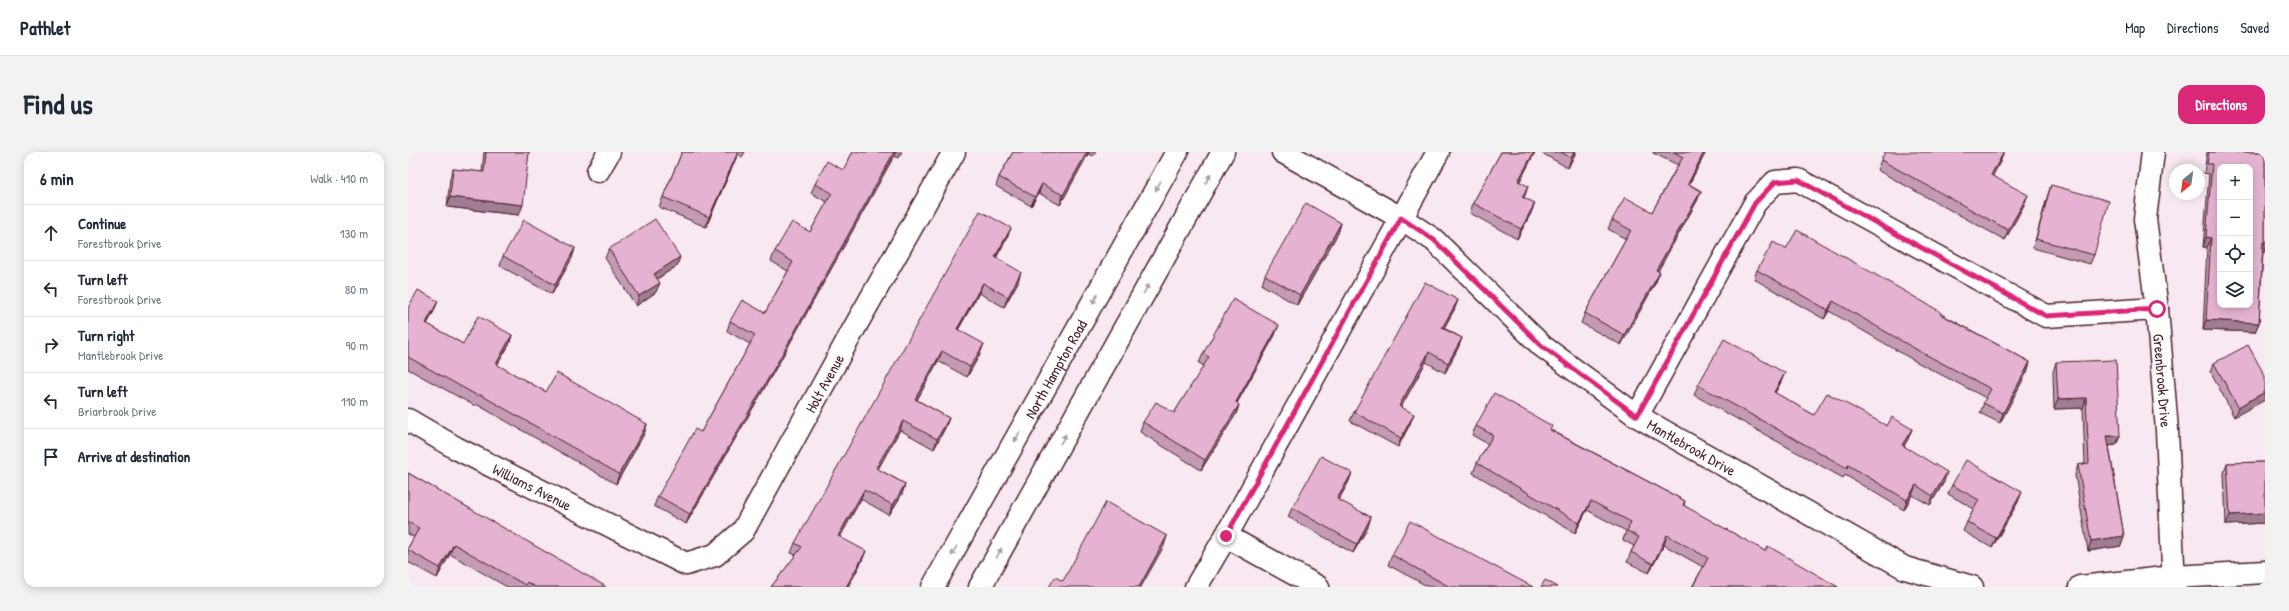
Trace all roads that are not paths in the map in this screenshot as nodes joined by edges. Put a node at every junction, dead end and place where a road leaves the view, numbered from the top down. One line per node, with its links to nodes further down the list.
1 (609, 152): 8 (street)
2 (954, 152): 14 (street, Holt Avenue)
3 (1177, 152): 17 (street, North Hampton Road, one-way to 17)
4 (1223, 152): 18 (street, one-way to 4)
5 (1283, 152): 9 (street, Mantlebrook Drive)
6 (1438, 152): 9 (street)
7 (2153, 152): 10 (street, Greenbrook Drive)
8 (598, 171)
9 (1401, 218): 11 (street, Mantlebrook Drive); 13 (street)
10 (2157, 309): 11 (street); 16 (street, Greenbrook Drive)
11 (1637, 416): 21 (street, Mantlebrook Drive)
12 (408, 420): 14 (street, Williams Avenue)
13 (1226, 536): 19 (street); 20 (street)
14 (660, 550)
15 (2265, 572): 16 (street)
16 (2174, 582): 22 (street)
17 (933, 587)
18 (980, 587)
19 (1196, 587)
20 (1318, 587)
21 (1972, 587)
22 (2080, 587)

